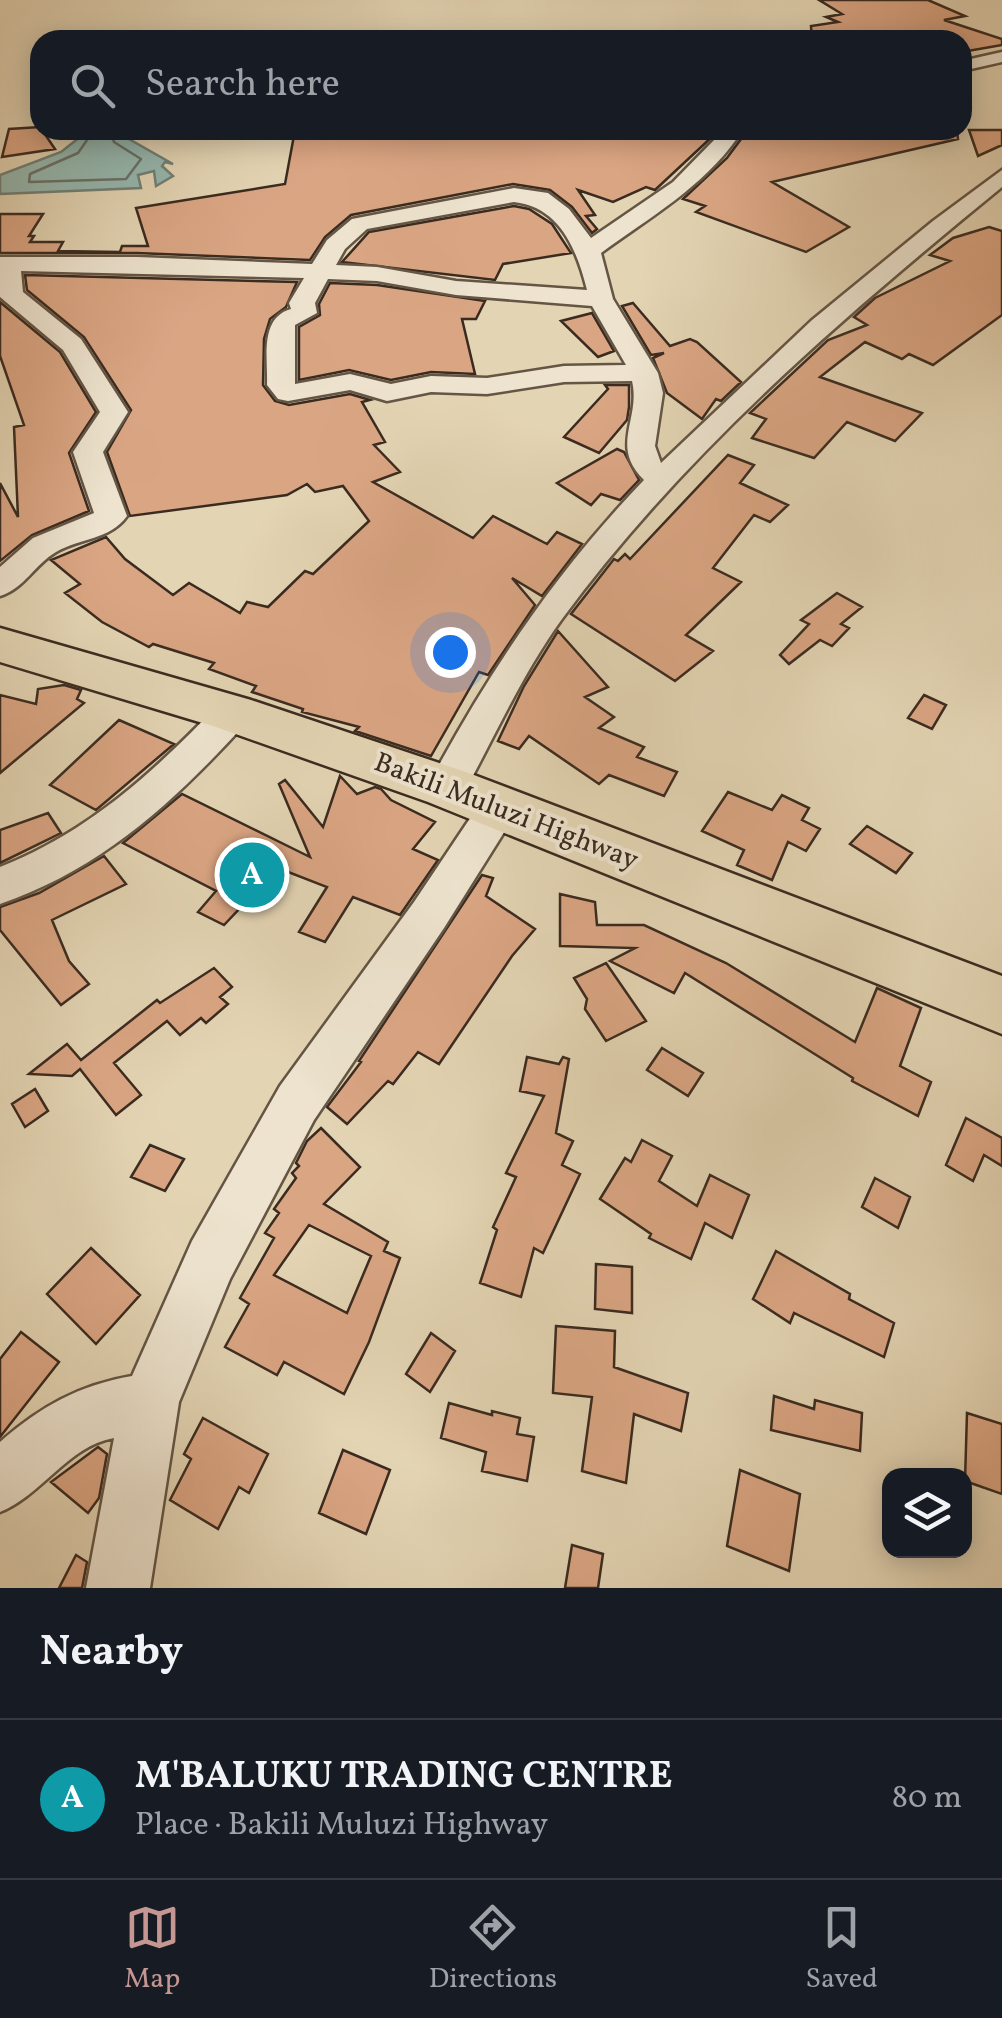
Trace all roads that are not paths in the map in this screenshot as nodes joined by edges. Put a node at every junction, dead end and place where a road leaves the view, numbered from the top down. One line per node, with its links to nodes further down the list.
1 (1002, 57): 2 (street)
2 (972, 64)
3 (726, 140): 5 (street)
4 (1002, 176): 10 (street)
5 (589, 251): 7 (street); 8 (street)
6 (4, 264): 7 (street); 11 (street)
7 (317, 274): 8 (street); 9 (street)
8 (601, 299): 9 (street)
9 (644, 373): 10 (street)
10 (661, 479): 14 (street)
11 (0, 585)
12 (0, 645): 13 (highway, Bakili Muluzi Highway)
13 (233, 712): 14 (highway, Bakili Muluzi Highway); 16 (street)
14 (447, 787): 15 (highway, Bakili Muluzi Highway)
15 (499, 807): 17 (highway, Bakili Muluzi Highway); 18 (street)
16 (0, 886)
17 (1002, 1005)
18 (150, 1402): 19 (street); 20 (street)
19 (0, 1482)
20 (118, 1588)

